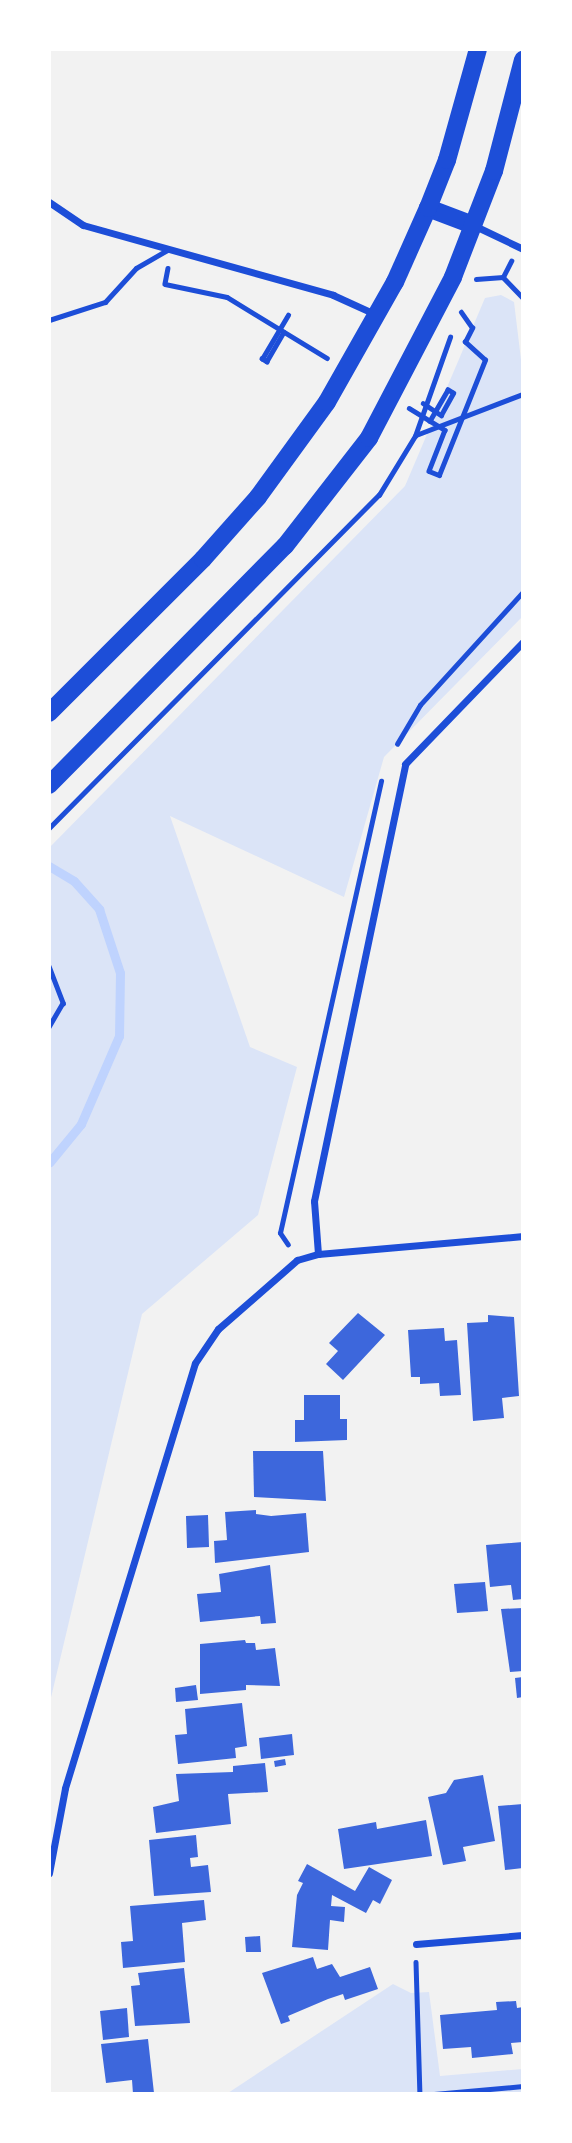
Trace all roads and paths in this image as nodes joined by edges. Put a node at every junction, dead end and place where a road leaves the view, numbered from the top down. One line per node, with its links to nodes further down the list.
1 (478, 49): 4 (main road)
2 (523, 60): 5 (main road)
3 (49, 202): 7 (street)
4 (428, 208): 5 (main road); 12 (main road)
5 (473, 225): 6 (street); 23 (main road)
6 (523, 249)
7 (167, 250): 12 (street); 13 (lane)
8 (503, 276): 9 (path)
9 (523, 298)
10 (461, 312): 15 (path)
11 (288, 315): 14 (path)
12 (377, 315): 21 (main road)
13 (49, 320)
14 (285, 332)
15 (467, 337)
16 (523, 394): 19 (path)
17 (423, 403): 18 (path)
18 (430, 421)
19 (415, 436)
20 (523, 642): 28 (street)
21 (49, 713)
22 (155, 723): 24 (path)
23 (49, 785)
24 (49, 828)
25 (49, 966): 26 (path)
26 (49, 1027)
27 (523, 1236): 28 (street)
28 (318, 1254): 29 (street)
29 (49, 1873)
30 (523, 1935): 31 (street)
31 (416, 1944): 33 (path)
32 (523, 2086): 34 (path)
33 (420, 2094)
34 (434, 2094)

